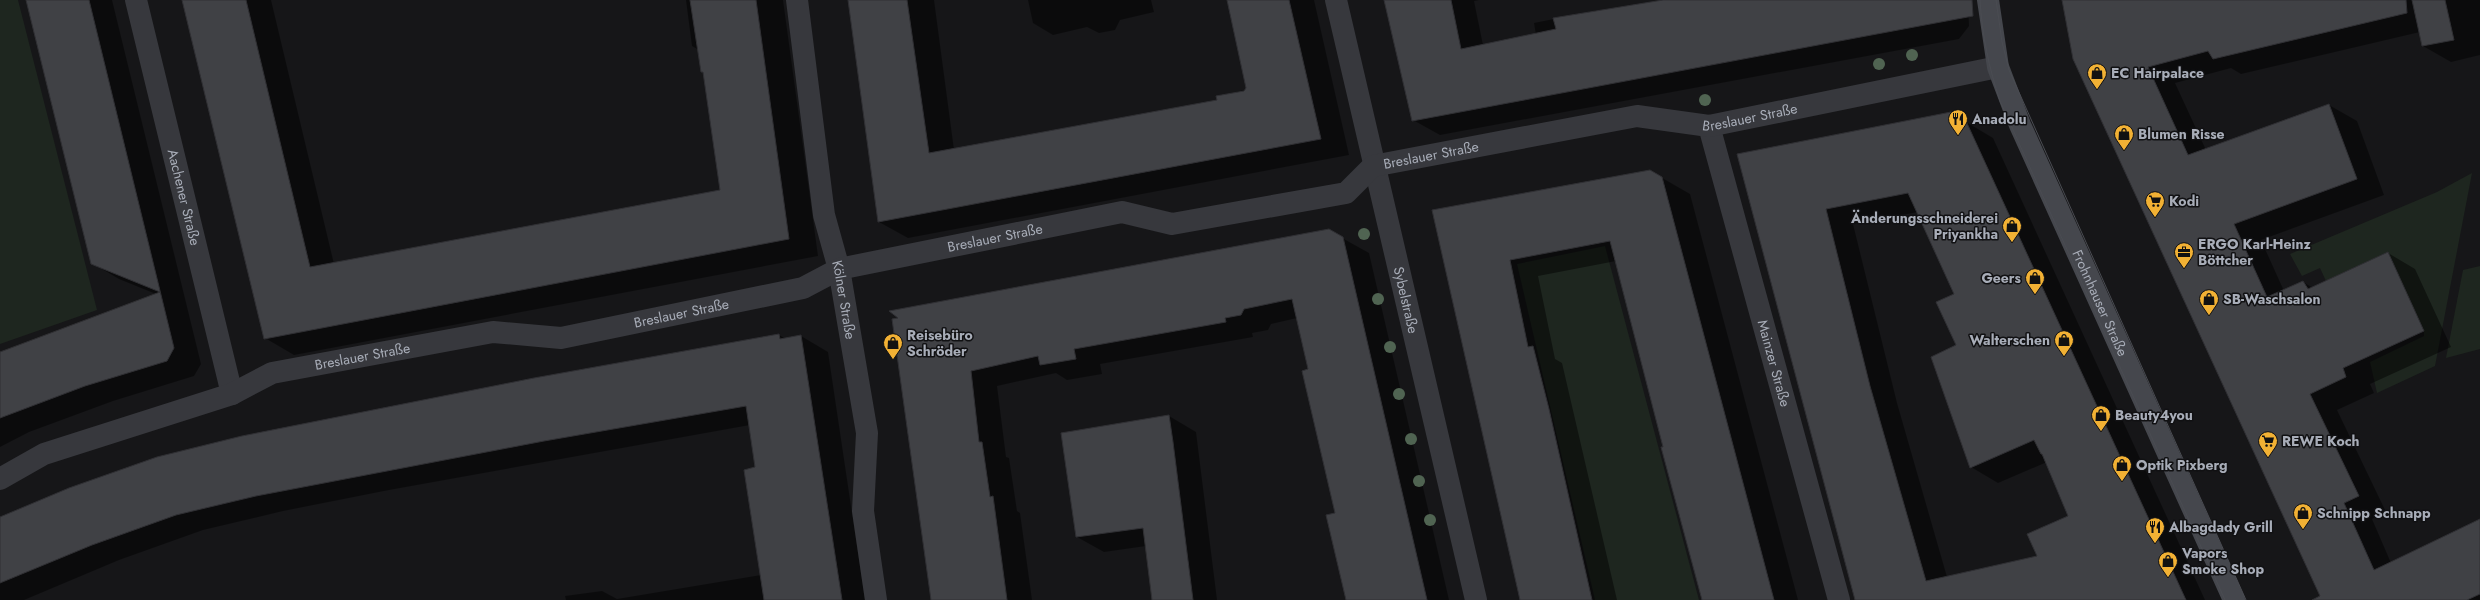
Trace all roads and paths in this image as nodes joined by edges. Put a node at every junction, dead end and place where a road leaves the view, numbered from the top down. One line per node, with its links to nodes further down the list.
1 (136, 0): 9 (street, Aachener Straße)
2 (797, 0): 8 (street, Kölner Straße)
3 (1336, 0): 7 (street, Sybelstraße)
4 (1988, 0): 5 (main road, Frohnhauser Straße)
5 (1998, 67): 6 (street, Breslauer Straße); 14 (main road, Frohnhauser Straße)
6 (1709, 126): 7 (street, Breslauer Straße); 13 (street, Mainzer Straße)
7 (1373, 166): 8 (street, Breslauer Straße); 12 (street, Sybelstraße)
8 (839, 269): 9 (street, Breslauer Straße); 11 (street, Kölner Straße)
9 (232, 394): 10 (street, Breslauer Straße)
10 (0, 479)
11 (876, 600)
12 (1476, 600)
13 (1839, 600)
14 (2234, 600)

